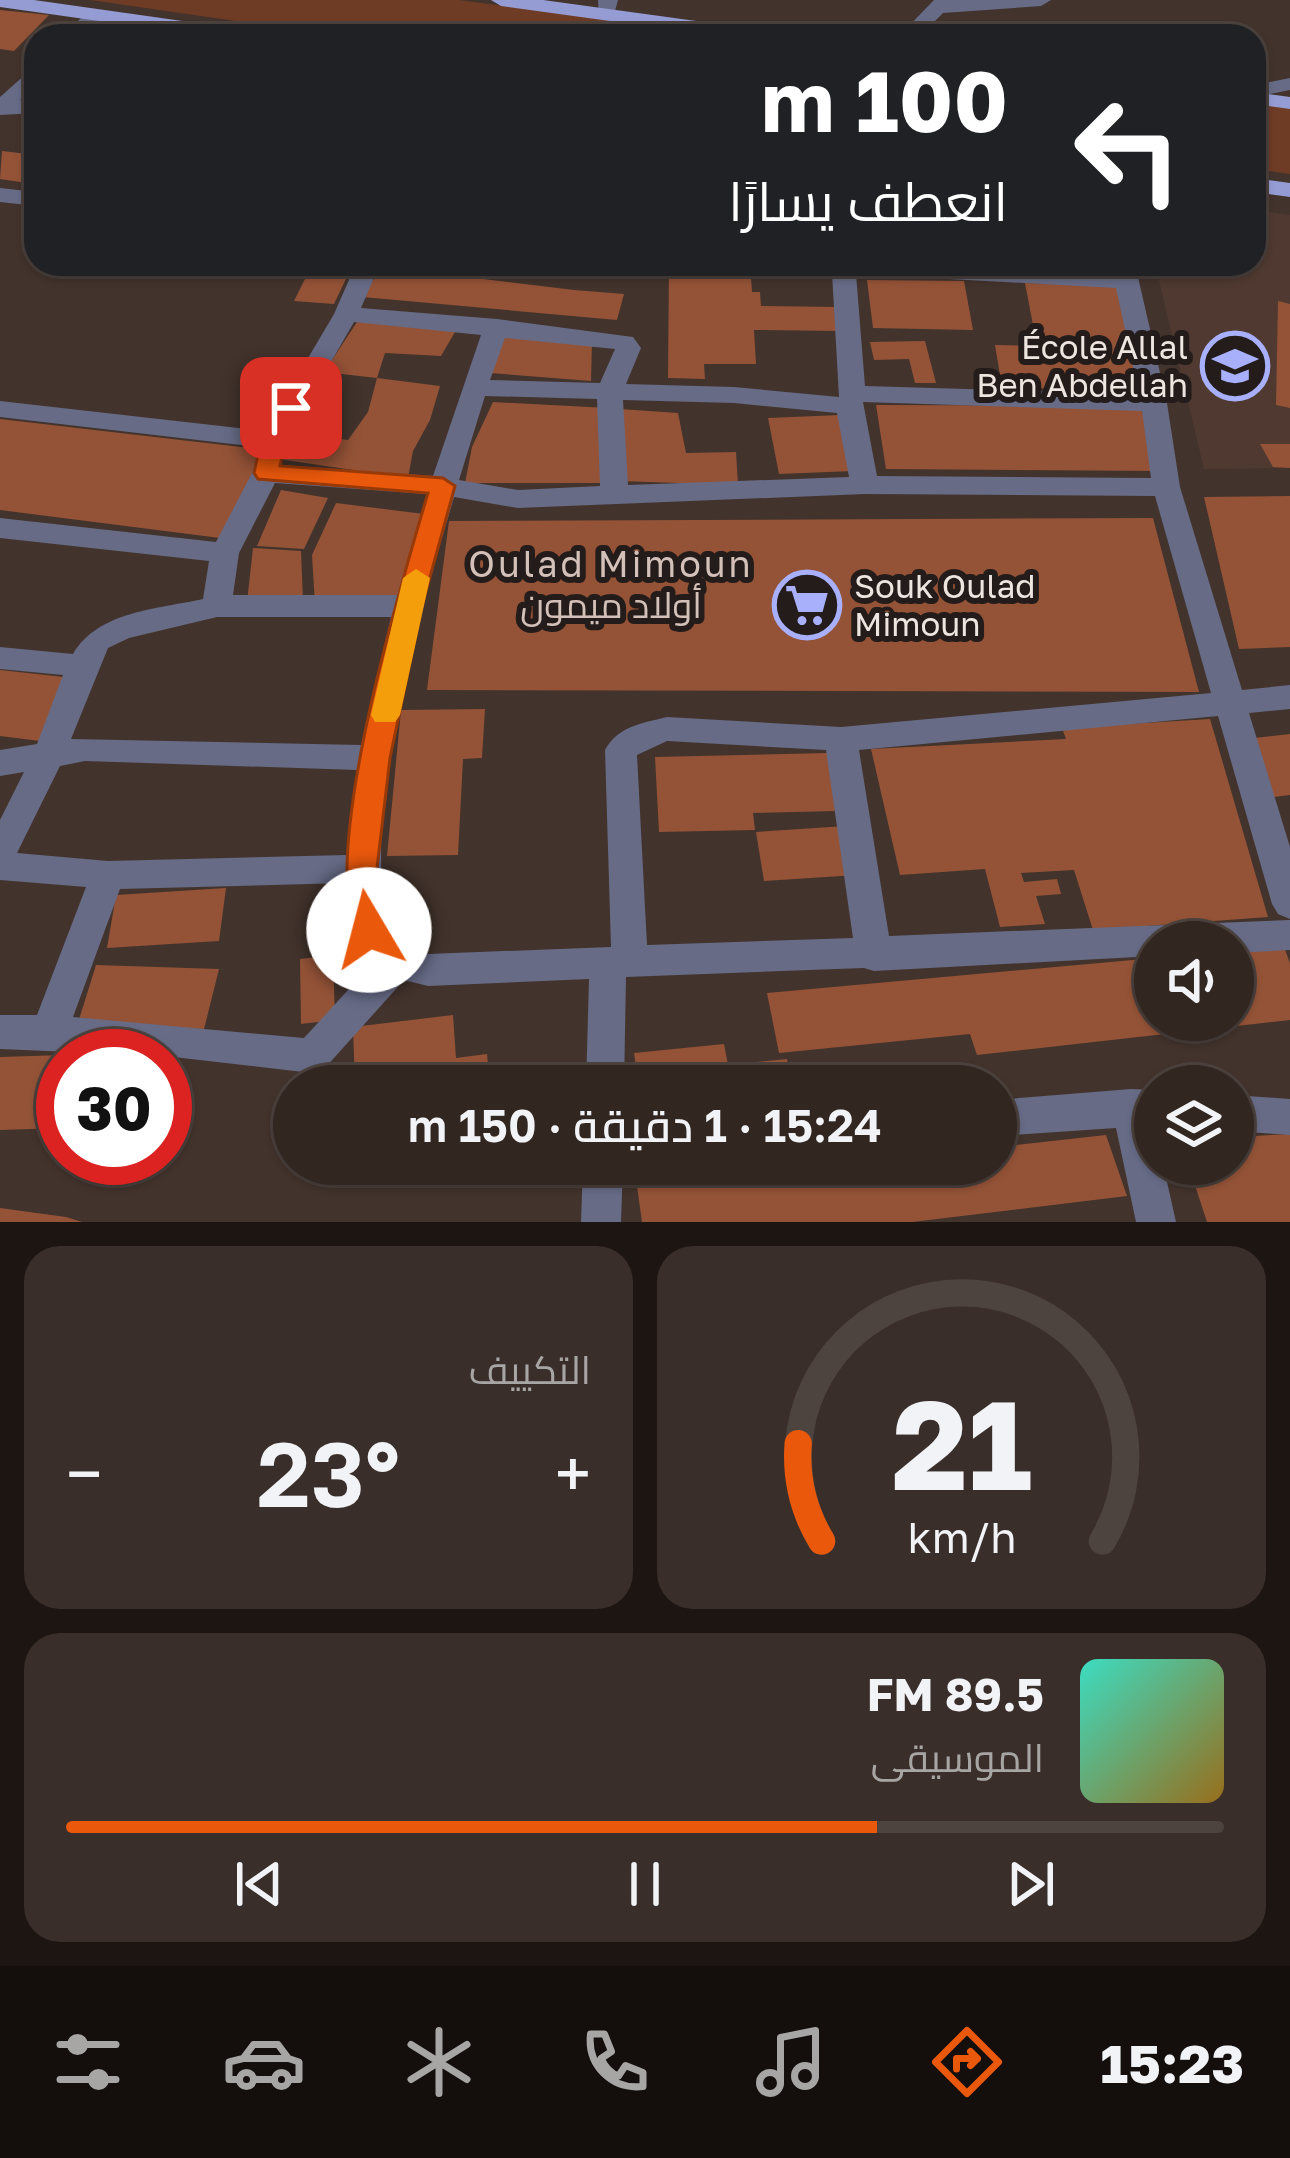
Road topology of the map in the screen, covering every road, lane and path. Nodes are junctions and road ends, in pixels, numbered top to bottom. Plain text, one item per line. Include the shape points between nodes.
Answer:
1 (501, 0) edge
2 (1042, 0) edge
3 (0, 1) edge
4 (944, 4) edge
5 (607, 7) edge
6 (991, 12) edge
7 (95, 14) junction
8 (649, 20) junction
9 (85, 24) edge
10 (164, 24) edge
11 (645, 24) edge
12 (678, 24) edge
13 (24, 83) edge
14 (1, 107) edge
15 (363, 276) edge
16 (844, 276) edge
17 (1126, 276) edge
18 (346, 314) junction
19 (497, 326) junction
20 (473, 388) junction
21 (610, 391) junction
22 (851, 400) junction
23 (1154, 403) junction
24 (0, 409) edge
25 (273, 440) junction
26 (266, 473) junction
27 (866, 484) junction
28 (443, 486) junction
29 (1166, 487) junction
30 (614, 493) junction
31 (0, 528) edge
32 (225, 553) junction
33 (217, 606) junction
34 (409, 606) junction
35 (0, 658) edge
36 (82, 666) junction
37 (1290, 697) edge
38 (1229, 704) junction
39 (841, 739) junction
40 (50, 753) junction
41 (376, 758) junction
42 (0, 764) edge
43 (1277, 809) edge
44 (0, 854) edge
45 (0, 866) edge
46 (361, 868) junction
47 (108, 875) junction
48 (1290, 904) edge
49 (1290, 935) edge
50 (874, 956) junction
51 (619, 960) junction
52 (396, 963) junction
53 (50, 1029) edge
54 (0, 1031) edge
55 (36, 1031) edge
56 (192, 1045) edge
57 (607, 1065) edge
58 (1134, 1109) edge
59 (1254, 1114) edge
60 (1017, 1117) edge
61 (1290, 1117) edge
62 (602, 1185) edge
63 (1152, 1185) edge
64 (601, 1222) edge
65 (1156, 1222) edge

1 - 5 main road
2 - 6 street
3 - 7 main road
4 - 6 street
5 - 8 main road
7 - 9 street
7 - 10 main road
8 - 11 main road
8 - 12 main road
13 - 14 street
15 - 18 street
16 - 22 street
17 - 23 street
18 - 19 street
18 - 25 street
19 - 20 street
19 - 21 street via 624,342
20 - 21 street
20 - 28 street
21 - 22 street
21 - 30 street
22 - 23 street
22 - 27 street
23 - 29 street
24 - 25 street
25 - 26 street
26 - 28 street
26 - 32 street
27 - 29 street
27 - 30 street
28 - 30 street via 518,500
28 - 34 street
29 - 38 street
31 - 32 street
32 - 33 street
33 - 34 street
33 - 36 street via 107,634
34 - 41 street
35 - 36 street
36 - 40 street
37 - 38 street
38 - 39 street
38 - 43 street
39 - 50 street
39 - 51 street via 668,728 628,743 621,750
40 - 41 street
40 - 42 street
40 - 44 street
41 - 46 street
43 - 48 street
45 - 47 street
46 - 47 street
46 - 52 street via 369,930
47 - 53 street
49 - 50 street
50 - 51 street
51 - 52 street via 428,970
51 - 57 street
52 - 56 street via 312,1057
54 - 55 street
58 - 60 street
59 - 61 street
62 - 64 street
63 - 65 street

